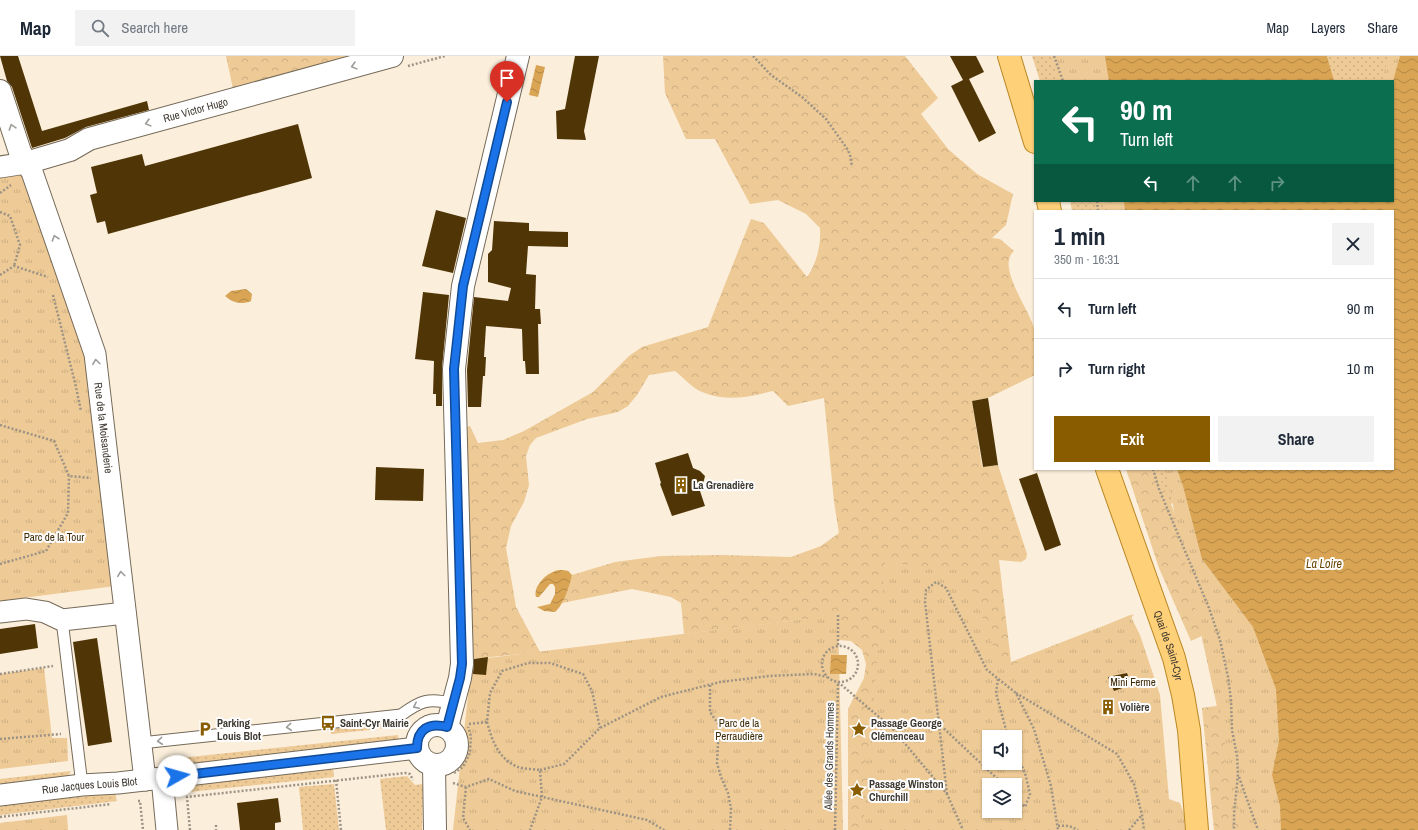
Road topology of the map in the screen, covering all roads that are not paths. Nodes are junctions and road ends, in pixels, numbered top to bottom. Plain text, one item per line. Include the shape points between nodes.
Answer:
1 (392, 56) edge
2 (518, 56) edge
3 (1009, 56) edge
4 (0, 91) edge
5 (1034, 139) edge
6 (26, 163) junction
7 (0, 167) edge
8 (1107, 470) edge
9 (0, 612) edge
10 (125, 613) junction
11 (62, 620) junction
12 (453, 704) junction
13 (447, 727) junction
14 (141, 743) junction
15 (417, 748) junction
16 (434, 765) junction
17 (153, 779) junction
18 (82, 785) junction
19 (0, 795) edge
20 (167, 830) edge
21 (435, 830) edge
22 (1197, 830) edge

1 -> 6 street, Rue Victor Hugo via 89,139 70,150
2 - 12 street via 463,286 454,369 462,664
3 - 5 main road
6 -> 4 street, Rue de la Moisanderie
6 - 7 street, Rue Victor Hugo
10 -> 6 street, Rue de la Moisanderie via 95,354 32,172
8 - 22 main road, Quai de Saint-Cyr via 1174,658 1189,730
9 - 11 street via 26,609 45,612
10 - 11 street
10 - 14 street, Rue de la Moisanderie
11 - 18 lane
12 - 13 street
12 -> 14 lane via 428,701 415,705 401,715
13 - 15 street via 438,724 424,729 417,741
13 - 16 street via 457,740 455,753 447,762
14 - 17 street, Rue de la Moisanderie
15 - 16 street via 423,760
15 - 17 street, Rue Jacques Louis Blot
16 - 21 street
17 - 18 street, Rue Jacques Louis Blot
17 - 20 street, Rue de la Moisanderie
18 - 19 street, Rue Jacques Louis Blot

